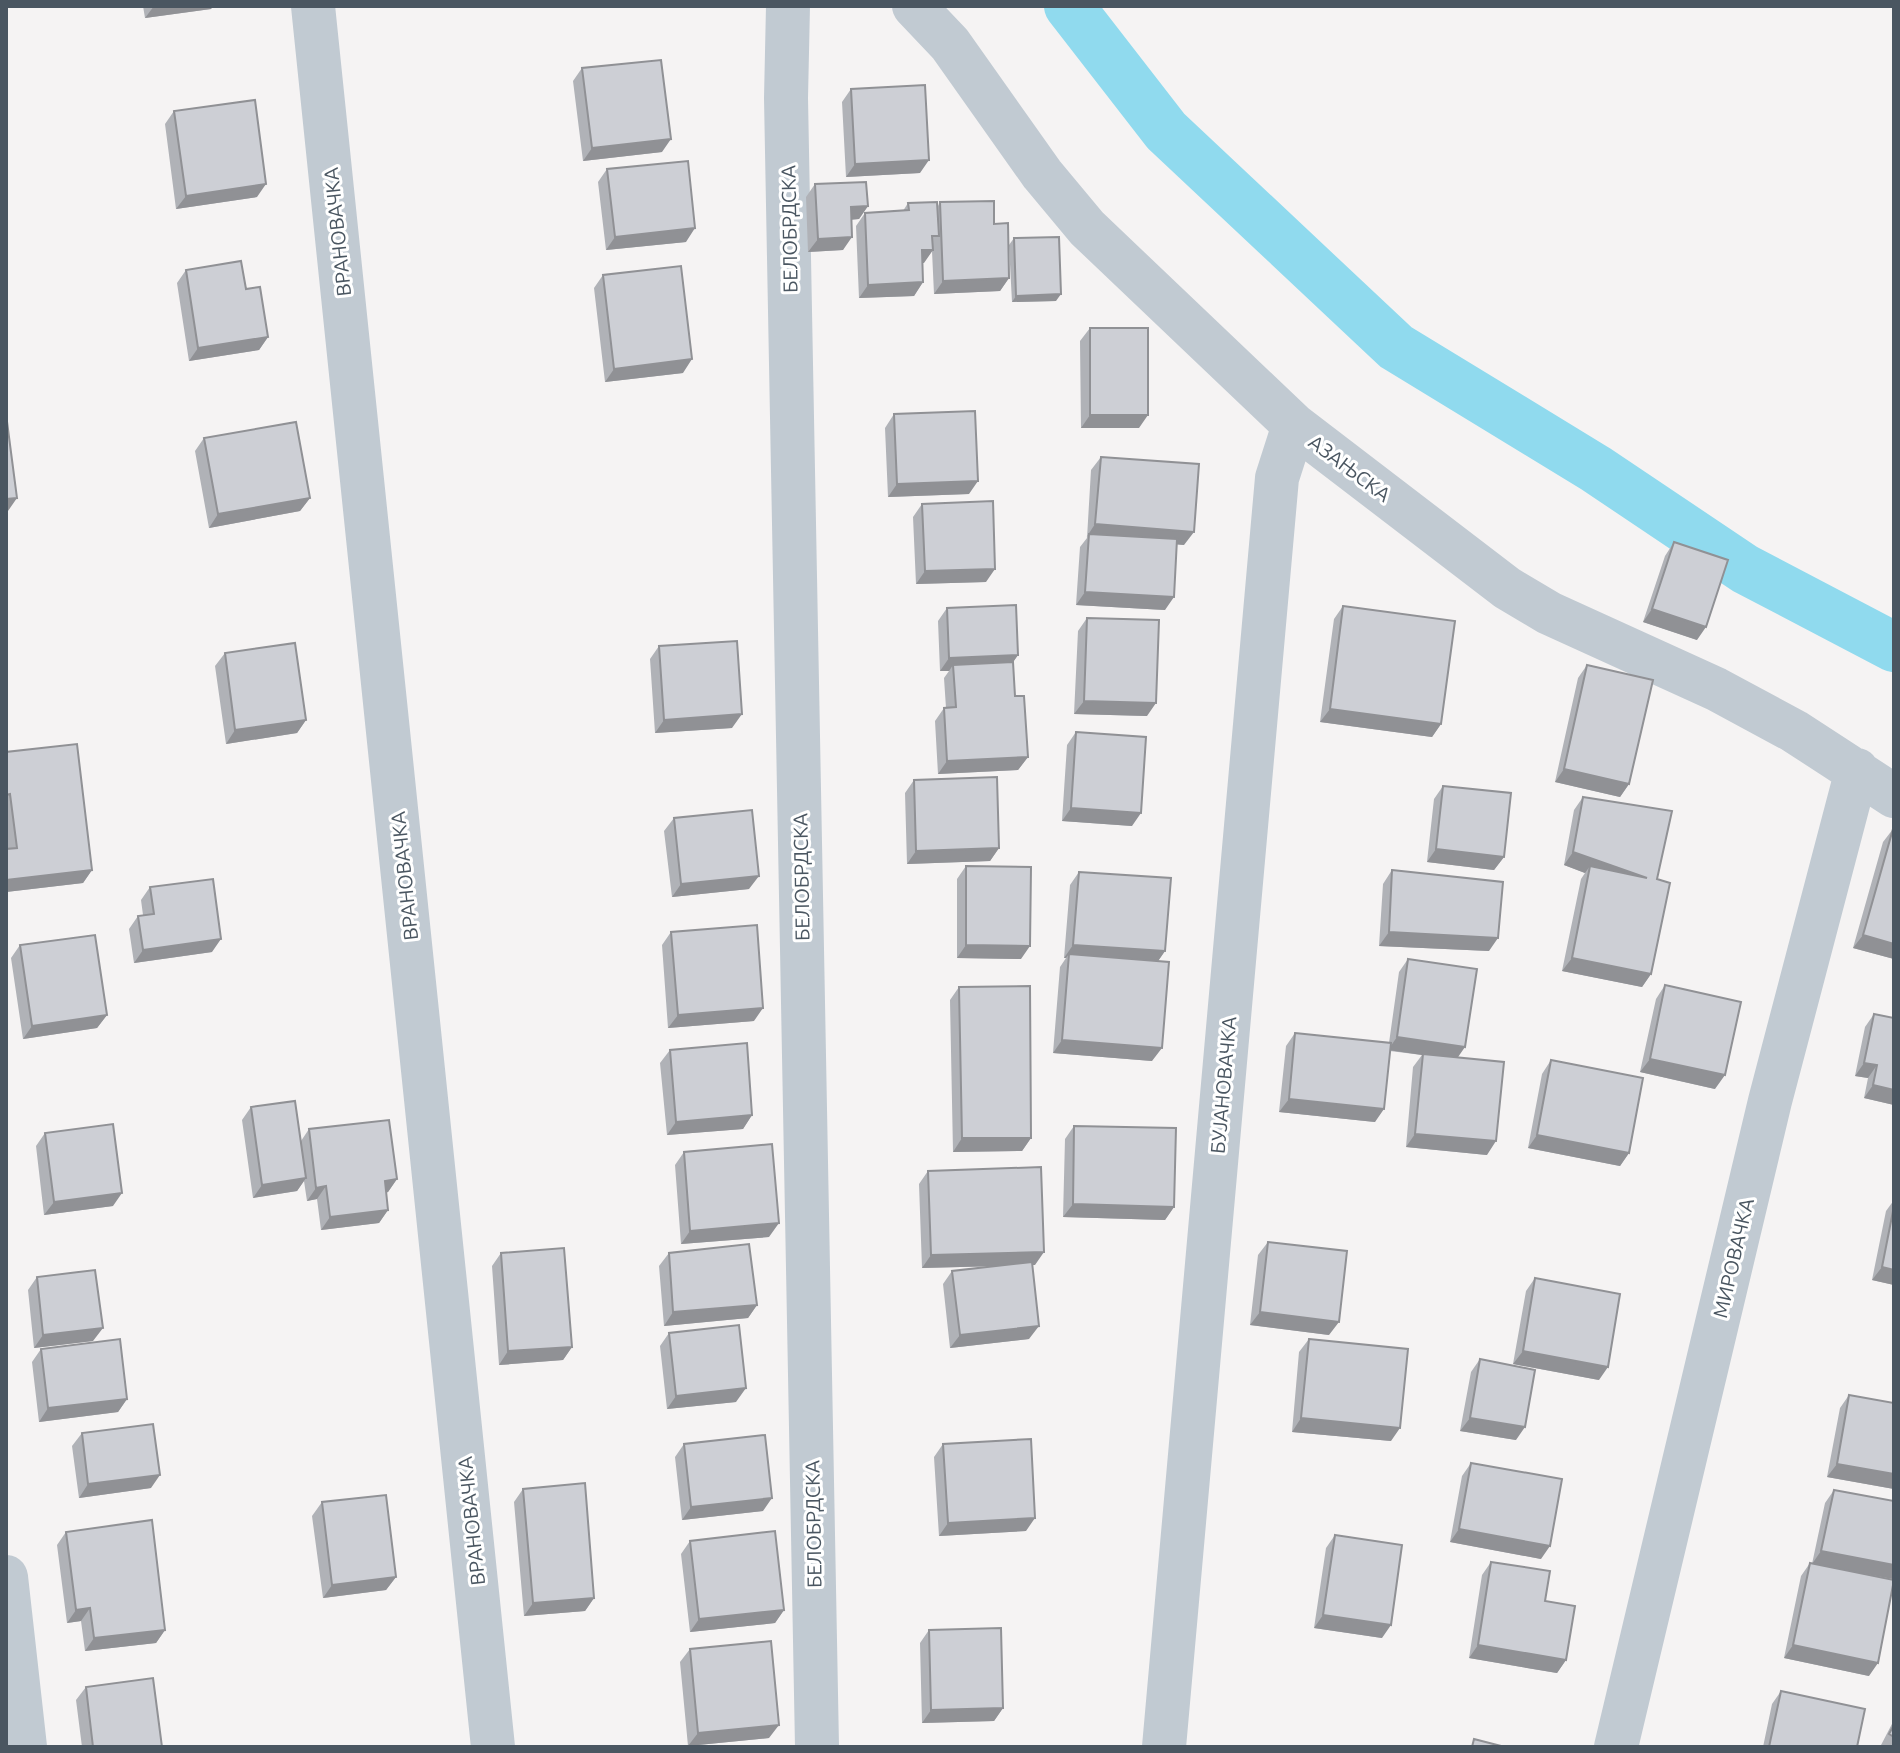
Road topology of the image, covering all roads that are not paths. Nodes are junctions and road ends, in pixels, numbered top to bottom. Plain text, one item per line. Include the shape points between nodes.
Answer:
1 (313, 6) edge
2 (788, 6) edge
3 (914, 6) edge
4 (1294, 425) junction
5 (1857, 770) junction
6 (1894, 796) edge
7 (6, 1577) edge
8 (25, 1747) edge
9 (493, 1747) edge
10 (817, 1747) edge
11 (1164, 1747) edge
12 (1616, 1747) edge

1 - 9 street, ВРАНОВАЧКА
2 - 10 street, БЕЛОБРДСКА
3 - 4 street, АЗАЊСКА via 950,44 1087,228
4 - 5 street, АЗАЊСКА via 1507,588 1549,613 1716,689
4 - 11 street, БУЈАНОВАЧКА via 1277,478
5 - 6 street, АЗАЊСКА
5 - 12 street, МИРОВАЧКА via 1770,1101
7 - 8 street

